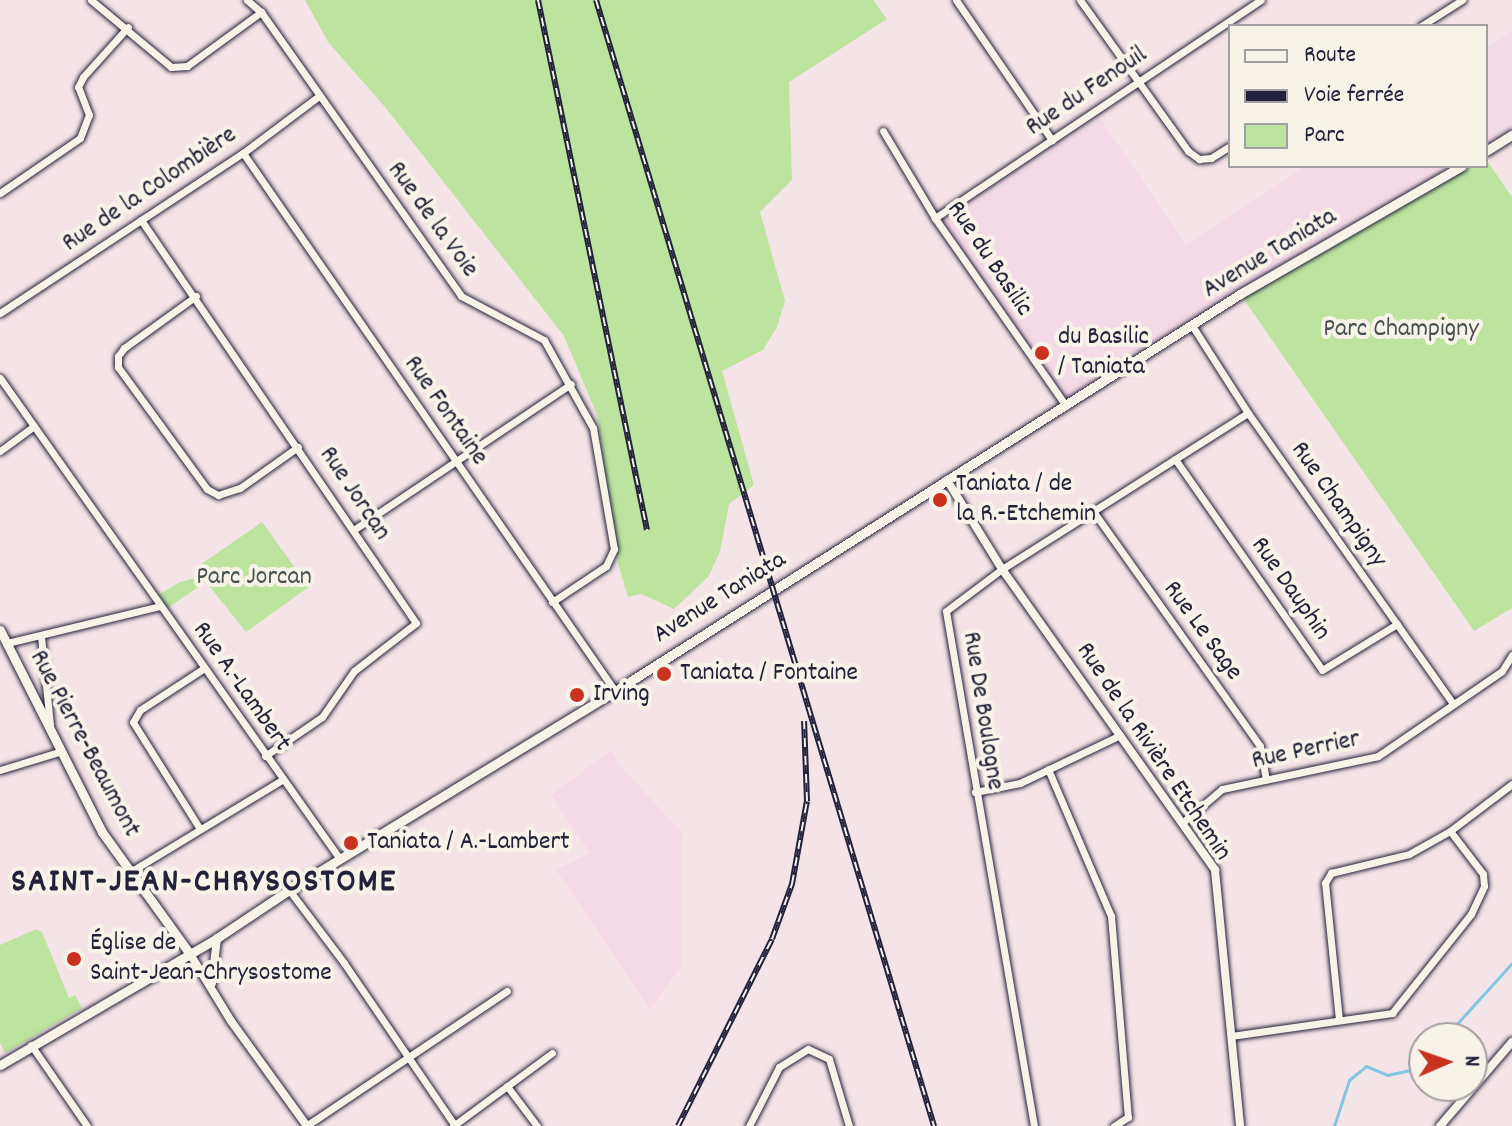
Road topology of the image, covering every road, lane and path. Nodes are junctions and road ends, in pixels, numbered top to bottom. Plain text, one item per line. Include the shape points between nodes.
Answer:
1 (91, 0) edge
2 (247, 0) edge
3 (956, 0) edge
4 (1081, 0) edge
5 (1261, 0) edge
6 (1462, 0) edge
7 (261, 12) junction
8 (1424, 24) edge
9 (128, 27) junction
10 (1139, 82) junction
11 (319, 96) junction
12 (883, 131) dead end
13 (1512, 135) edge
14 (1052, 140) junction
15 (1228, 147) edge
16 (1488, 150) edge
17 (243, 153) junction
18 (1459, 168) edge
19 (0, 193) edge
20 (935, 218) junction
21 (141, 220) junction
22 (196, 296) junction
23 (0, 313) edge
24 (1193, 327) junction
25 (0, 378) edge
26 (571, 384) junction
27 (1066, 406) junction
28 (1248, 413) junction
29 (34, 426) junction
30 (298, 447) junction
31 (0, 451) edge
32 (1175, 459) junction
33 (455, 462) junction
34 (947, 480) junction
35 (1093, 511) junction
36 (355, 529) junction
37 (1002, 569) junction
38 (552, 602) junction
39 (160, 606) junction
40 (1397, 624) junction
41 (0, 630) edge
42 (41, 636) junction
43 (7, 643) junction
44 (1512, 655) edge
45 (203, 669) junction
46 (615, 691) junction
47 (1453, 704) junction
48 (1120, 735) junction
49 (52, 737) junction
50 (59, 752) junction
51 (265, 756) junction
52 (1048, 769) junction
53 (0, 770) edge
54 (1266, 779) junction
55 (282, 780) junction
56 (1512, 784) edge
57 (975, 792) junction
58 (1182, 823) junction
59 (200, 829) junction
60 (1450, 831) junction
61 (340, 859) junction
62 (130, 872) junction
63 (289, 890) junction
64 (217, 938) junction
65 (190, 954) junction
66 (213, 987) junction
67 (507, 991) dead end
68 (1339, 1020) junction
69 (1231, 1036) junction
70 (1512, 1043) edge
71 (31, 1045) junction
72 (552, 1053) dead end
73 (409, 1057) junction
74 (0, 1065) edge
75 (507, 1086) junction
76 (87, 1126) edge
77 (307, 1126) edge
78 (454, 1126) edge
79 (537, 1126) edge
80 (749, 1126) edge
81 (849, 1126) edge
82 (1034, 1126) edge
83 (1114, 1126) edge
84 (1240, 1126) edge
85 (1440, 1126) edge

1 - 9 street
2 - 7 street, Rue de la Voie
3 - 14 street
4 - 10 street
5 - 10 street, Rue du Fenouil
6 - 8 street
7 - 9 street via 187,66 171,67
7 - 11 street, Rue de la Voie
9 - 19 street via 78,87 89,115 80,138
10 - 14 street, Rue du Fenouil
10 - 15 street via 1188,151 1199,159 1211,158
11 - 17 street, Rue de la Colombière
11 - 26 street, Rue de la Voie via 461,296 544,340
12 - 20 street, Rue du Basilic
13 - 16 main road
14 - 20 street, Rue du Fenouil
17 - 21 street, Rue de la Colombière
17 - 33 street, Rue Fontaine
18 - 24 main road, Avenue Taniata via 1260,282
20 - 27 street, Rue du Basilic
21 - 22 street, Rue Jorcan
21 - 23 street, Rue de la Colombière
22 - 30 street, Rue Jorcan
22 - 30 street via 124,348 118,367 207,489 218,495 240,488
24 - 27 main road, Avenue Taniata
24 - 28 street, Rue Champigny
25 - 29 street, Rue A.-Lambert
26 - 33 street
26 - 38 street, Rue de la Voie via 593,428 614,549 606,566
27 - 34 main road, Avenue Taniata
28 - 32 street, Rue De Boulogne
28 - 40 street, Rue Champigny
29 - 31 street
29 - 39 street, Rue A.-Lambert
30 - 36 street, Rue Jorcan
32 - 35 street, Rue De Boulogne
32 - 40 street, Rue Dauphin via 1322,670
33 - 36 street
33 - 38 street, Rue Fontaine
34 - 37 street, Rue de la Rivière Etchemin
34 - 46 main road, Avenue Taniata
35 - 37 street, Rue De Boulogne
35 - 54 street, Rue Le Sage via 1260,746
36 - 51 street, Rue Jorcan via 416,623 354,671 322,717
37 - 48 street, Rue de la Rivière Etchemin
37 - 57 street, Rue De Boulogne via 946,611
38 - 46 street, Rue Fontaine
39 - 42 street
39 - 45 street, Rue A.-Lambert
40 - 47 street, Rue Champigny
41 - 43 main road, Rue Pierre-Beaumont
42 - 43 street
42 - 49 street
43 - 49 main road, Rue Pierre-Beaumont
44 - 47 street, Rue Perrier via 1502,671
45 - 51 street, Rue A.-Lambert
45 - 59 street via 140,710 133,722
46 - 61 main road, Avenue Taniata
47 - 54 street, Rue Perrier via 1378,756
48 - 52 street
48 - 58 street, Rue de la Rivière Etchemin
49 - 50 main road, Rue Pierre-Beaumont
50 - 53 street
50 - 62 main road, Rue Pierre-Beaumont
51 - 55 street, Rue A.-Lambert
52 - 57 street via 1020,783
52 - 83 street via 1111,916 1128,1117
54 - 58 street, Rue Perrier via 1222,789
55 - 59 street
55 - 61 street, Rue A.-Lambert
56 - 60 street
57 - 82 street, Rue De Boulogne
58 - 69 street, Rue de la Rivière Etchemin via 1215,870
59 - 62 street
60 - 68 street via 1409,854 1331,873 1325,883
60 - 68 street via 1483,874 1484,886 1471,914 1392,1013
61 - 63 main road, Avenue Taniata
62 - 65 main road, Rue Pierre-Beaumont
63 - 64 main road, Avenue Taniata
63 - 73 street
64 - 65 main road, Avenue Taniata
64 - 66 street
65 - 66 street
65 - 71 main road, Avenue Taniata
66 - 77 street via 231,1021
67 - 73 street
68 - 69 street
69 - 84 street, Rue de la Rivière Etchemin
70 - 85 street
71 - 74 main road, Avenue Taniata
71 - 76 street
72 - 75 street
73 - 77 street
73 - 78 street
75 - 78 street
75 - 79 street
80 - 81 street via 779,1067 808,1049 829,1059

